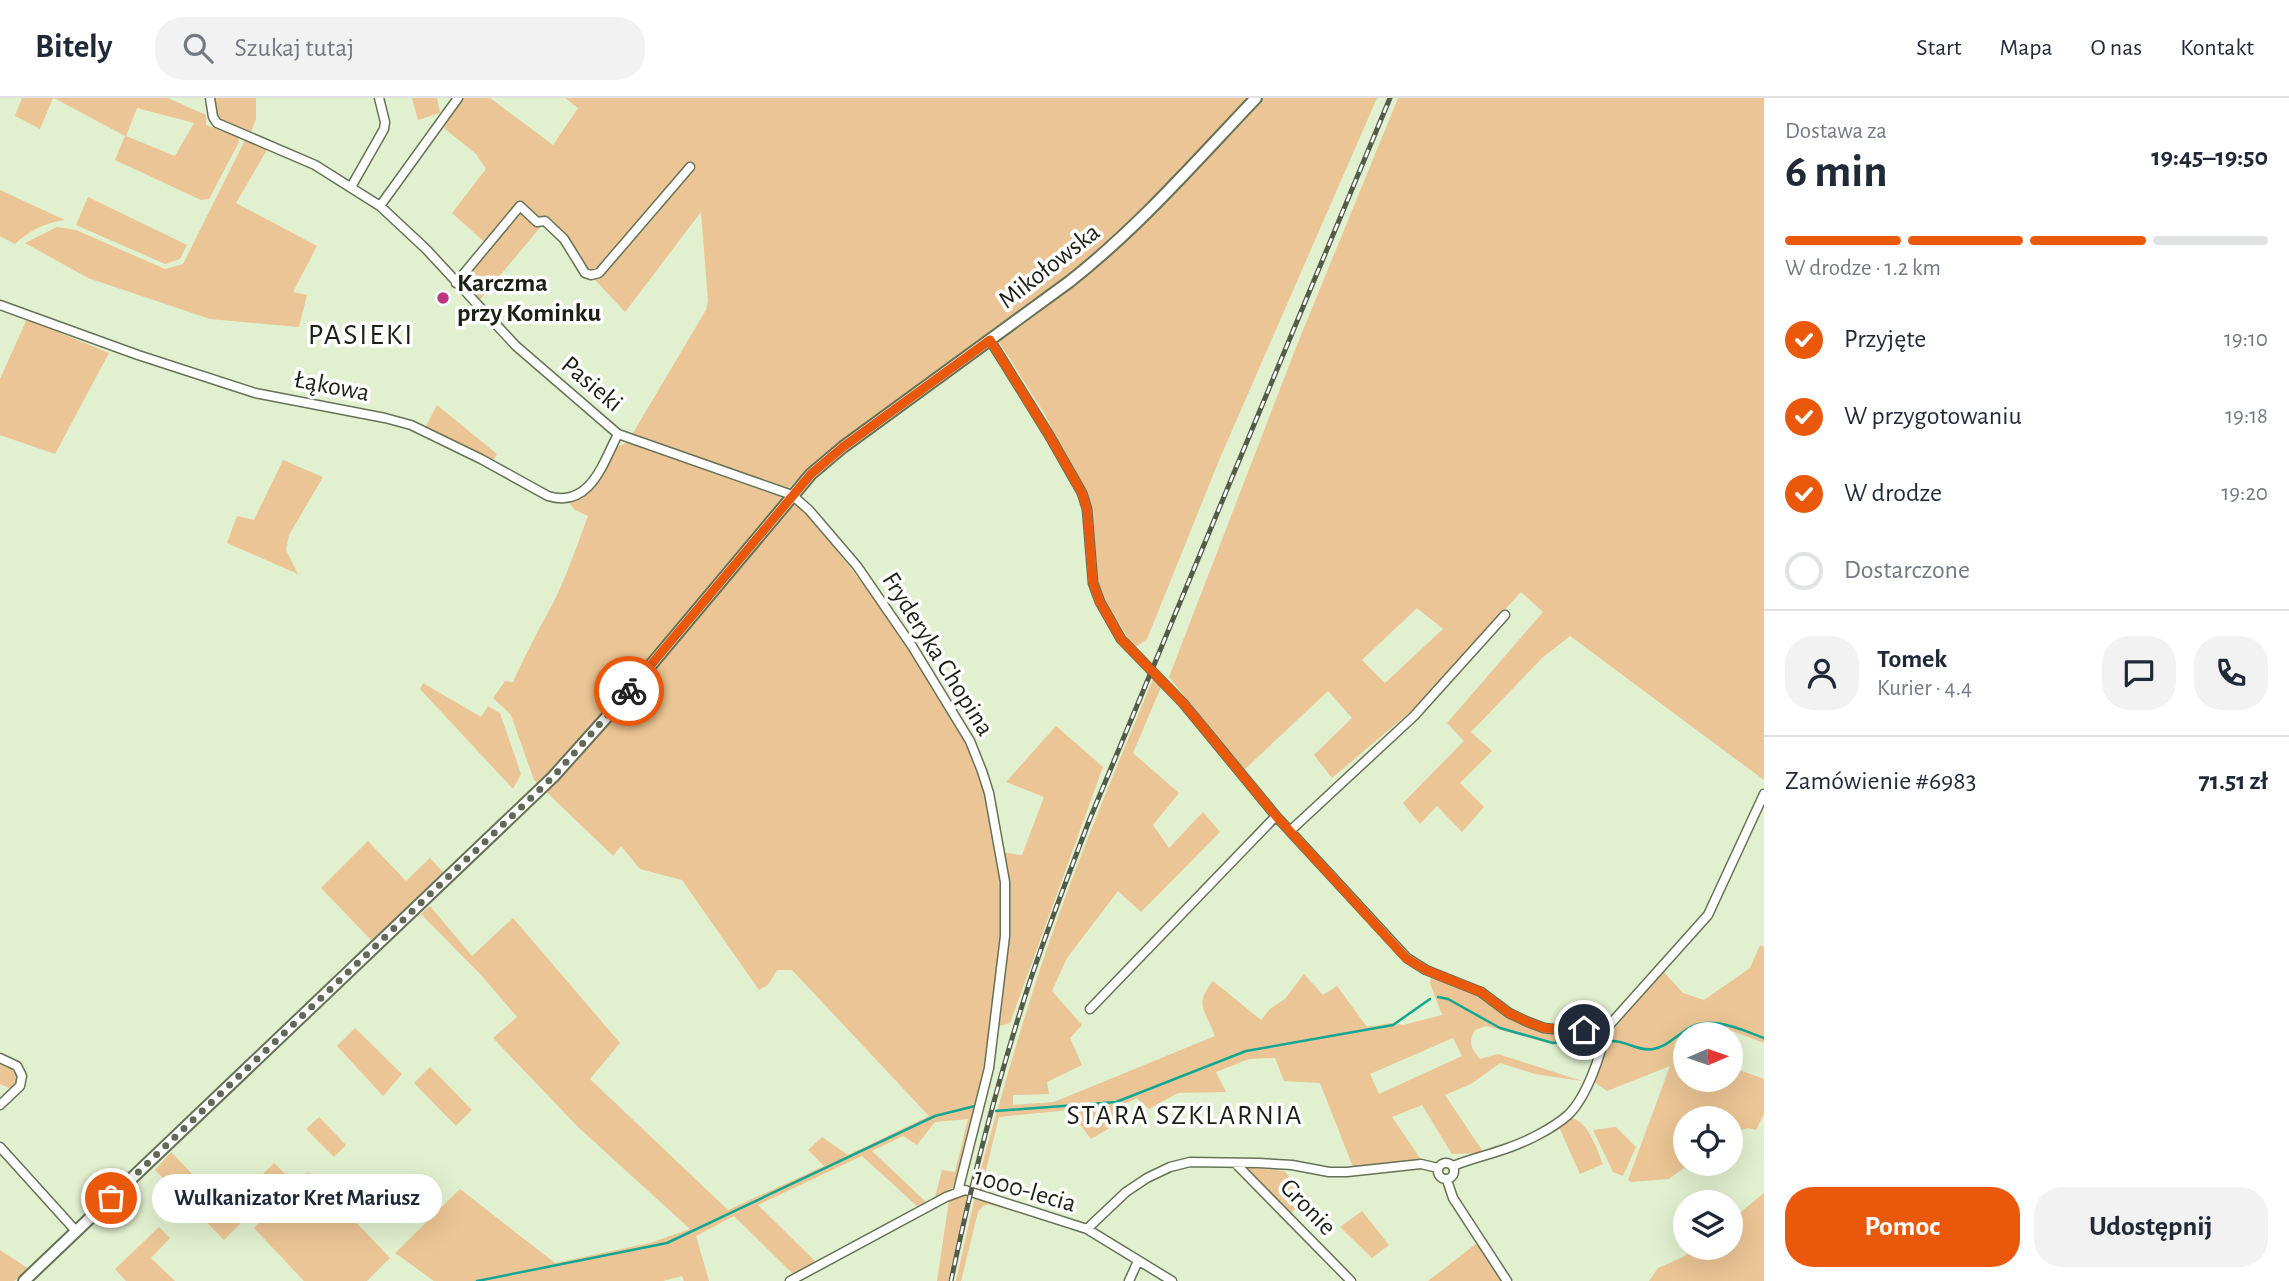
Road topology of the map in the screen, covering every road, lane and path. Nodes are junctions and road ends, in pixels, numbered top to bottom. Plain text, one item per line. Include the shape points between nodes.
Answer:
1 (210, 98) edge
2 (379, 98) edge
3 (458, 98) edge
4 (1256, 98) edge
5 (690, 167) dead end
6 (351, 187) junction
7 (380, 206) junction
8 (456, 283) junction
9 (0, 305) edge
10 (990, 340) junction
11 (618, 434) junction
12 (792, 495) junction
13 (1505, 615) dead end
14 (1764, 794) edge
15 (1276, 816) junction
16 (1290, 831) junction
17 (1090, 1009) dead end
18 (1605, 1030) junction
19 (0, 1058) edge
20 (0, 1105) edge
21 (0, 1147) edge
22 (1236, 1163) junction
23 (1453, 1166) junction
24 (1438, 1168) junction
25 (1447, 1180) junction
26 (958, 1191) junction
27 (1087, 1229) junction
28 (76, 1231) junction
29 (1138, 1261) junction
30 (24, 1281) edge
31 (790, 1281) edge
32 (1129, 1281) edge
33 (1172, 1281) edge
34 (1351, 1281) edge
35 (1507, 1281) edge

1 - 6 street, Pasieki via 217,123 291,153
2 - 6 street via 384,129
3 - 7 street
4 - 10 main road, Mikołowska via 1103,255
5 - 8 street via 598,273 584,273 564,239 520,206
6 - 7 street, Pasieki
7 - 8 street, Pasieki
8 - 11 street, Pasieki via 516,346
9 - 11 street, Łąkowa via 255,393 411,425 559,499 588,488
10 - 12 main road, Mikołowska via 843,447
10 - 15 street via 1082,493 1093,583 1110,621 1127,647 1183,703
11 - 12 street, Pasieki
12 - 26 street, Fryderyka Chopina via 857,566 912,646 977,755 991,804 1005,882 1005,936 989,1068
12 - 28 main road, Mikołowska via 553,777
13 - 16 street via 1414,716
14 - 18 street via 1708,915
15 - 16 street
15 - 17 street
16 - 18 street via 1406,958 1481,992 1509,1013 1544,1028
18 - 23 street via 1591,1077 1567,1115 1522,1142
19 - 20 street via 17,1066 22,1076 20,1086
21 - 28 street
22 - 24 street via 1329,1172 1421,1164
22 - 27 street via 1190,1162 1170,1167 1126,1192
22 - 34 street, Gronie
23 - 24 street via 1447,1163
23 - 25 street via 1454,1175
24 - 25 street via 1440,1177
25 - 35 street via 1453,1198
26 - 27 street, 1000-lecia
26 - 31 street, 1000-lecia
27 - 29 street, 1000-lecia
28 - 30 main road, Mikołowska
29 - 32 street
29 - 33 street, 1000-lecia

